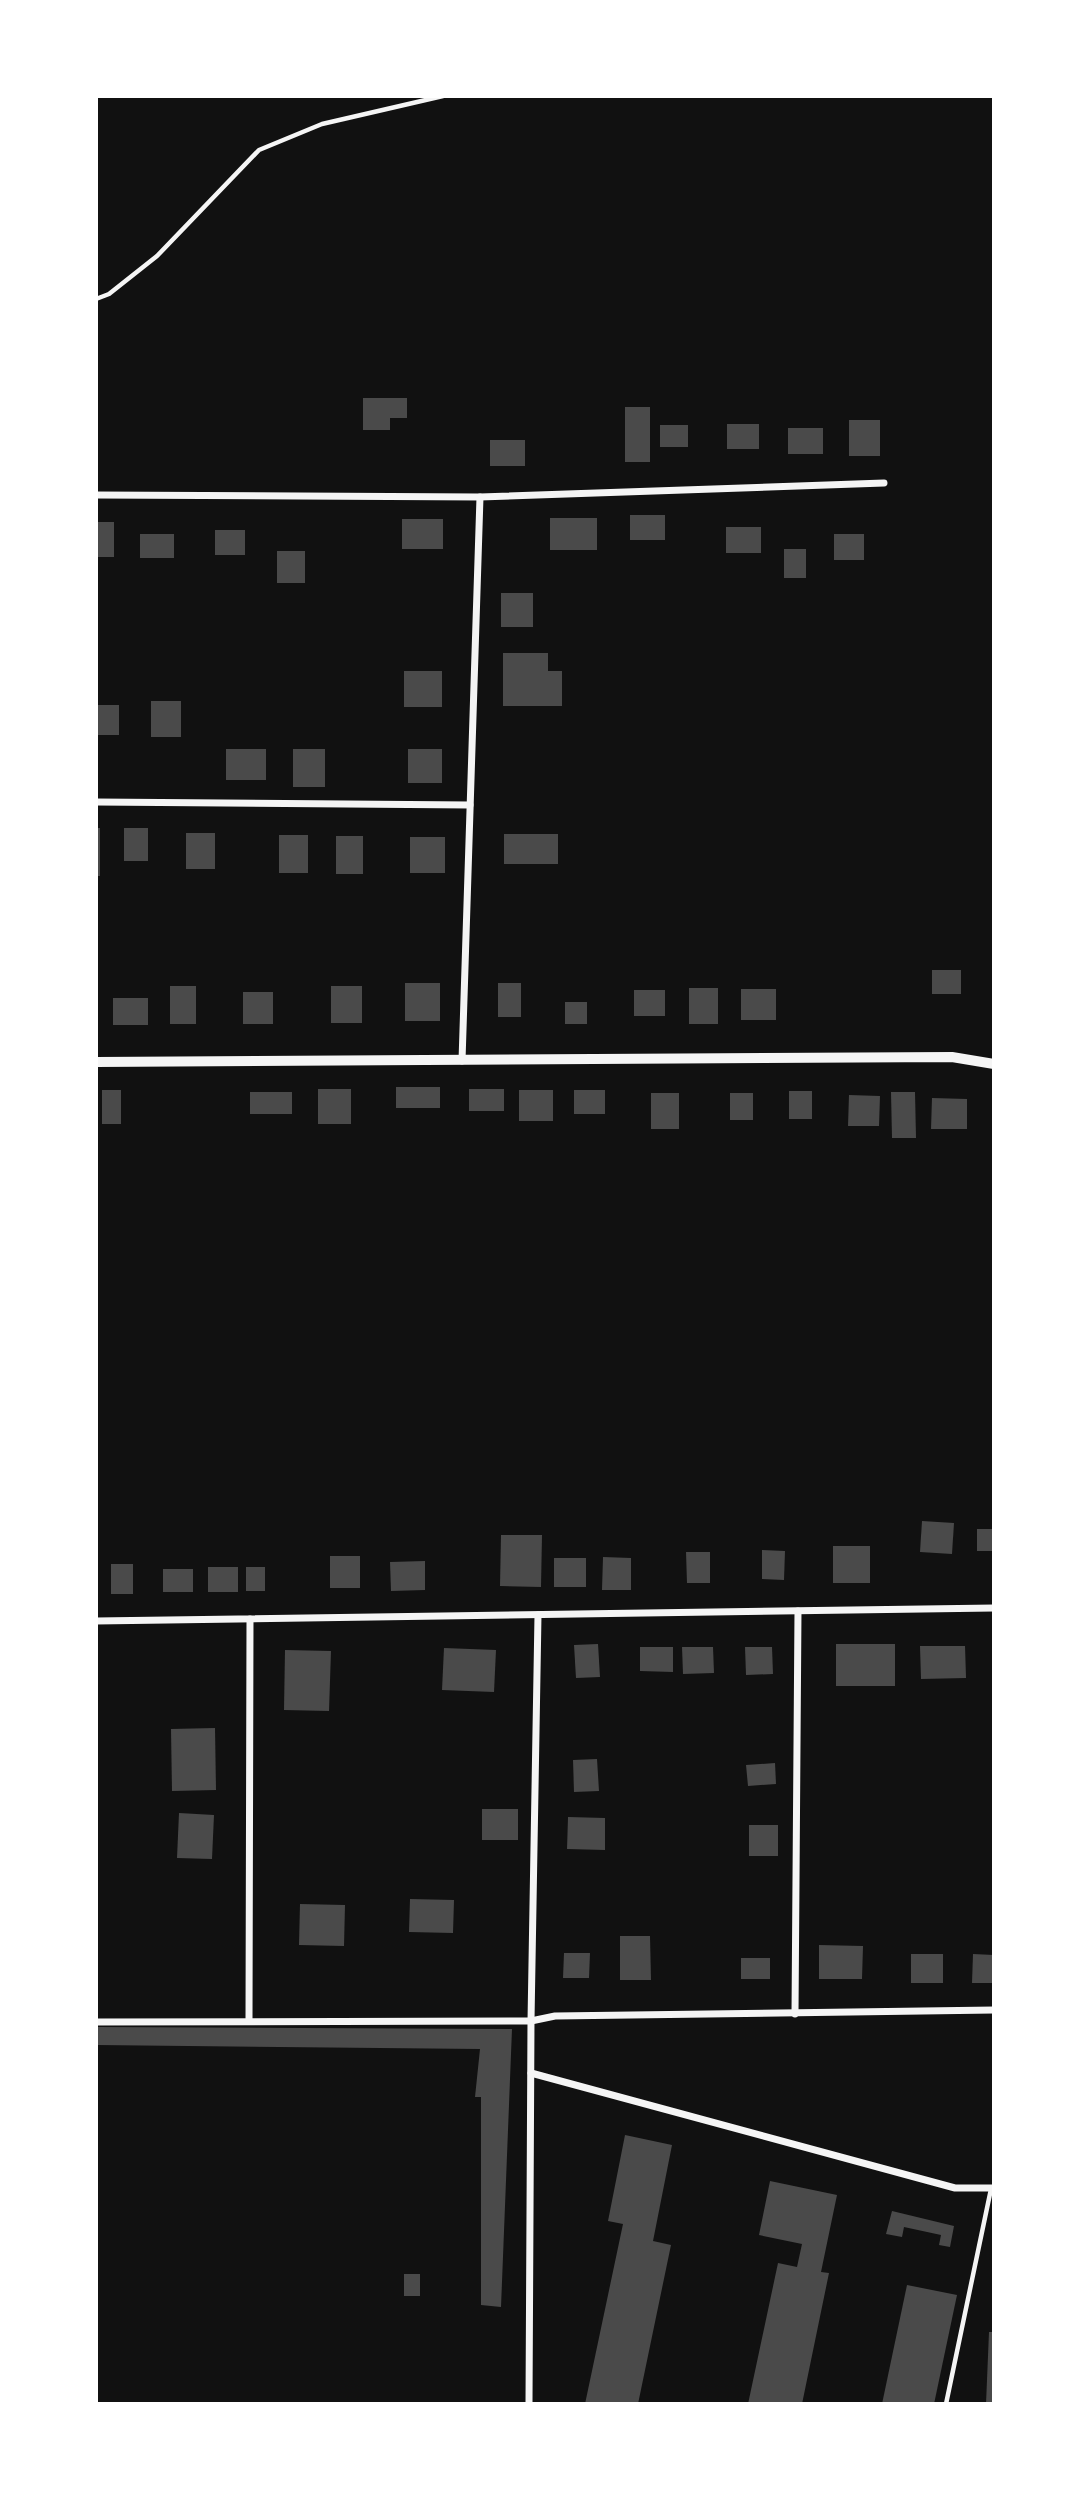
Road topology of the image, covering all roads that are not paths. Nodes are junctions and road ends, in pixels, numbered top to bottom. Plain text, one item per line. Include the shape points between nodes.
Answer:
1 (443, 96) edge
2 (96, 299) edge
3 (884, 483) dead end
4 (96, 495) edge
5 (480, 498) junction
6 (96, 802) edge
7 (470, 804) junction
8 (462, 1061) junction
9 (96, 1062) edge
10 (994, 1064) edge
11 (994, 1608) edge
12 (798, 1611) junction
13 (538, 1615) junction
14 (250, 1619) junction
15 (96, 1621) edge
16 (994, 2010) edge
17 (794, 2014) junction
18 (249, 2021) junction
19 (531, 2021) junction
20 (96, 2022) edge
21 (531, 2073) junction
22 (993, 2188) edge
23 (529, 2404) edge
24 (946, 2404) edge

1 - 2 lane via 321,124 259,150 157,256
3 - 5 street
4 - 5 street
5 - 7 street
6 - 7 street
7 - 8 street
8 - 9 street
8 - 10 street via 952,1057
11 - 12 street
12 - 13 street
12 - 17 street
13 - 14 street
13 - 19 street
14 - 15 street
14 - 18 street
16 - 17 street
17 - 19 street via 555,2016
18 - 19 street
18 - 20 street
19 - 21 street
21 - 22 street via 955,2188
21 - 23 street
22 - 24 lane

